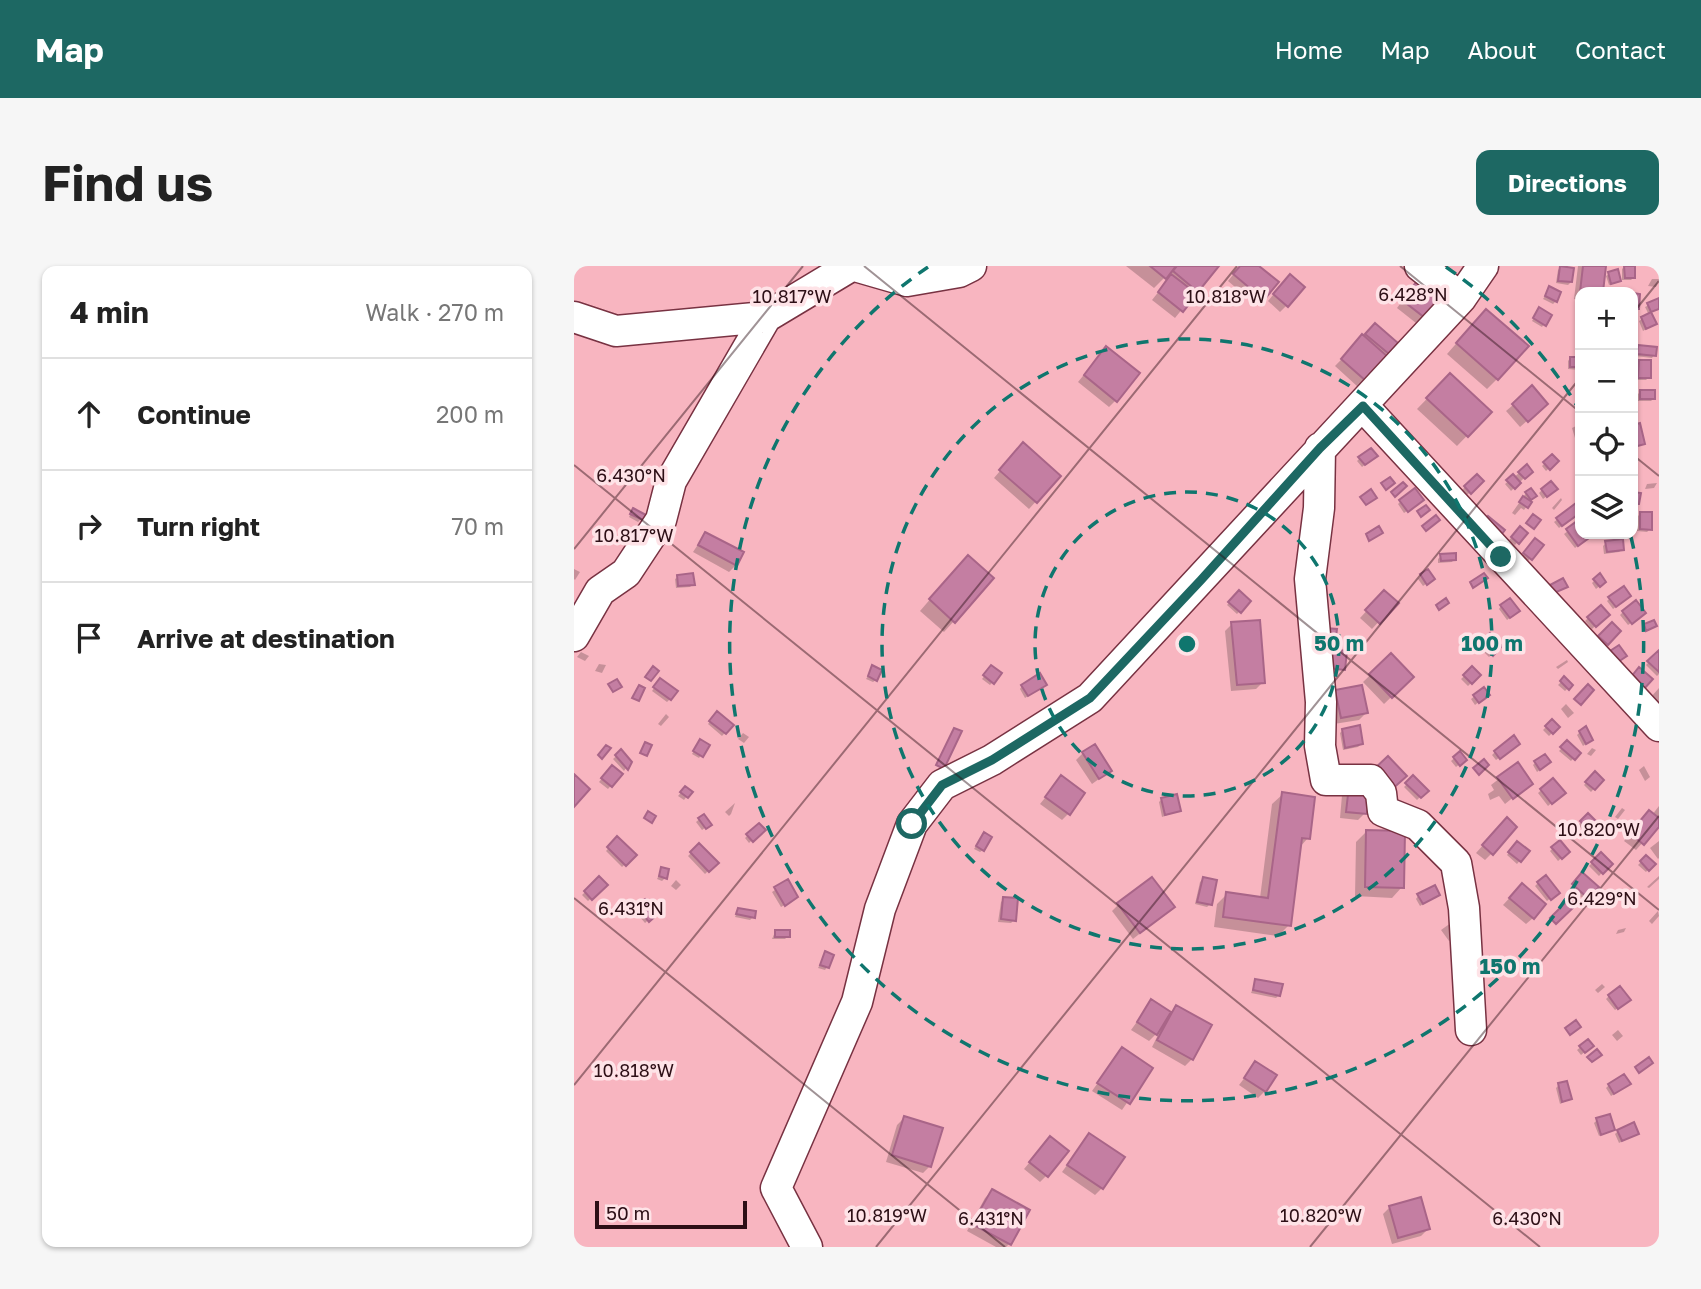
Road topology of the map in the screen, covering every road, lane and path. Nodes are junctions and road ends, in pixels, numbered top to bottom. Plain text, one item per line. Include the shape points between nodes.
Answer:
1 (853, 266) edge
2 (971, 266) edge
3 (1420, 266) edge
4 (1483, 266) edge
5 (1461, 298) junction
6 (574, 317) edge
7 (766, 317) junction
8 (1363, 406) junction
9 (1320, 448) junction
10 (574, 636) edge
11 (1659, 726) edge
12 (1471, 1030) dead end
13 (807, 1247) edge

1 - 2 street via 907,281
1 - 7 street
3 - 5 street
4 - 5 street
5 - 8 street
6 - 7 street via 616,331
7 - 10 street via 671,481 661,520 626,573 600,591
8 - 9 street
8 - 11 street
9 - 12 street via 1310,579 1326,780 1371,780 1381,793 1383,811 1418,825 1456,863 1468,951
9 - 13 street via 1090,698 992,760 942,785 912,824 880,909 857,1002 776,1188

